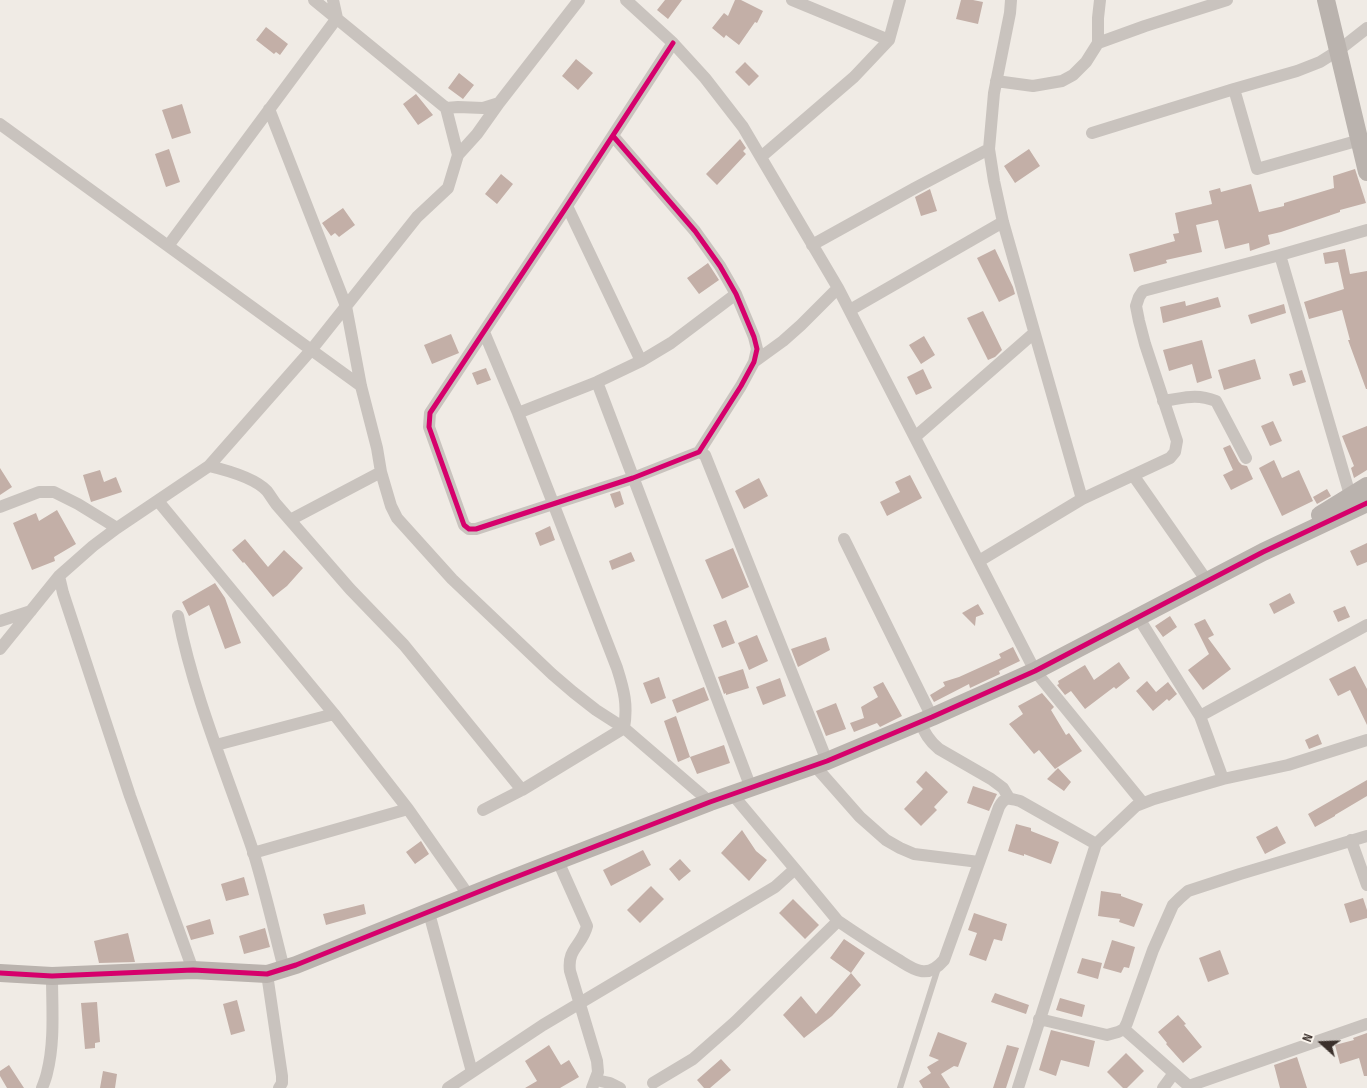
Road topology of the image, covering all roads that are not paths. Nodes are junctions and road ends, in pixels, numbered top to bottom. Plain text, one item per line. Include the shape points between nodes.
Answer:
1 (314, 0) edge
2 (333, 0) edge
3 (580, 0) edge
4 (626, 0) edge
5 (792, 0) edge
6 (900, 0) edge
7 (1011, 0) edge
8 (1100, 0) edge
9 (1227, 0) edge
10 (1326, 0) edge
11 (336, 18) junction
12 (1367, 28) edge
13 (889, 40) junction
14 (673, 43) junction
15 (1098, 43) junction
16 (1339, 50) junction
17 (996, 81) junction
18 (1234, 89) junction
19 (499, 103) junction
20 (446, 108) junction
21 (269, 109) junction
22 (0, 124) edge
23 (1092, 133) dead end
24 (613, 136) junction
25 (1360, 140) junction
26 (989, 148) junction
27 (458, 155) junction
28 (761, 157) junction
29 (1367, 172) edge
30 (567, 206) junction
31 (1002, 222) junction
32 (1367, 230) edge
33 (812, 245) junction
34 (168, 246) junction
35 (1280, 256) junction
36 (838, 288) junction
37 (736, 294) junction
38 (346, 306) junction
39 (850, 310) junction
40 (484, 332) junction
41 (1034, 333) junction
42 (312, 350) junction
43 (641, 361) junction
44 (754, 362) junction
45 (597, 382) junction
46 (361, 386) junction
47 (1163, 401) junction
48 (518, 413) junction
49 (915, 437) junction
50 (699, 452) junction
51 (1246, 458) dead end
52 (209, 466) junction
53 (381, 472) junction
54 (1133, 475) junction
55 (633, 478) junction
56 (1367, 486) edge
57 (1350, 495) junction
58 (1082, 499) junction
59 (158, 501) junction
60 (554, 503) junction
61 (1367, 503) edge
62 (0, 506) edge
63 (290, 520) junction
64 (117, 528) junction
65 (844, 539) dead end
66 (1262, 552) junction
67 (979, 561) junction
68 (59, 576) junction
69 (1207, 581) junction
70 (30, 611) junction
71 (178, 616) dead end
72 (1138, 617) junction
73 (0, 621) edge
74 (1367, 625) edge
75 (0, 649) edge
76 (1035, 671) junction
77 (334, 714) junction
78 (1200, 716) junction
79 (926, 719) junction
80 (624, 728) junction
81 (1367, 740) edge
82 (216, 745) junction
83 (821, 764) junction
84 (1223, 779) junction
85 (751, 788) junction
86 (522, 790) junction
87 (732, 795) junction
88 (1009, 798) junction
89 (710, 802) junction
90 (1143, 803) junction
91 (408, 809) junction
92 (483, 810) dead end
93 (1367, 836) edge
94 (1351, 840) junction
95 (1096, 844) junction
96 (253, 853) junction
97 (558, 861) junction
98 (979, 862) junction
99 (795, 869) junction
100 (1367, 885) edge
101 (469, 896) junction
102 (429, 913) junction
103 (838, 921) junction
104 (938, 967) junction
105 (284, 969) junction
106 (193, 970) junction
107 (0, 973) edge
108 (267, 974) junction
109 (52, 976) junction
110 (580, 1004) junction
111 (1039, 1019) junction
112 (1367, 1024) edge
113 (1124, 1029) junction
114 (472, 1072) junction
115 (1174, 1073) junction
116 (654, 1083) dead end
117 (594, 1084) edge
118 (1190, 1087) edge
119 (42, 1088) edge
120 (279, 1088) edge
121 (448, 1088) edge
122 (620, 1088) edge
123 (900, 1088) edge
124 (1018, 1088) edge
125 (1163, 1088) edge

1 - 11 street
2 - 11 street
3 - 19 street
4 - 14 street
5 - 13 street
6 - 13 street
7 - 17 street
8 - 15 street
9 - 15 street
10 - 16 street
11 - 20 street
11 - 21 street
12 - 16 street
13 - 28 street via 854,77
14 - 24 street
14 - 28 street via 743,127
15 - 17 street via 1086,62 1062,81 1033,86
16 - 18 street via 1297,71
16 - 25 street
17 - 26 street
18 - 23 street
18 - 25 street via 1257,169
19 - 20 street via 483,108
19 - 27 street
20 - 27 street
21 - 34 street
21 - 38 street
22 - 34 street
24 - 30 street
24 - 37 street via 695,231
25 - 29 street
26 - 31 street
26 - 33 street
27 - 38 street via 448,188 417,217
28 - 33 street
30 - 40 street
30 - 43 street
31 - 39 street
31 - 41 street
32 - 35 street
33 - 36 street
34 - 42 street
35 - 47 street via 1143,291 1136,306 1144,344
35 - 57 street
36 - 39 street
36 - 44 street via 783,341
37 - 43 street via 671,343
37 - 44 street via 754,337 757,349
38 - 42 street
38 - 46 street
39 - 49 street
40 - 48 street
40 - 60 street via 433,407 428,420 464,525 476,529
41 - 49 street
41 - 58 street
42 - 46 street
42 - 52 street
43 - 45 street
44 - 50 street
45 - 48 street
45 - 55 street
46 - 53 street
47 - 51 street via 1196,396 1216,401
47 - 54 street via 1177,441 1174,452 1170,458
48 - 60 street
49 - 67 street
50 - 55 street
50 - 83 street via 705,455
52 - 59 street
52 - 63 street via 240,476 266,490
53 - 63 street
53 - 80 street via 397,518 452,578 573,692
54 - 58 street
54 - 69 street
55 - 60 street
55 - 85 street
56 - 57 street
57 - 66 street
58 - 67 street
59 - 64 street
59 - 77 street
60 - 80 street via 617,668 624,692
61 - 66 street
62 - 64 street via 39,492 54,492
63 - 86 street via 404,645
64 - 68 street
65 - 79 street
66 - 69 street
67 - 76 street
68 - 70 street
68 - 106 street via 130,796
69 - 72 street
70 - 73 street
70 - 75 street
71 - 82 street via 183,642
72 - 76 street
72 - 78 street
74 - 78 street
76 - 79 street
76 - 90 street
77 - 82 street
77 - 91 street
78 - 84 street
79 - 83 street
79 - 88 street via 928,739 932,744 991,779 1003,788
80 - 86 street
80 - 89 street
81 - 84 street via 1288,765
82 - 96 street
83 - 85 street
83 - 98 street via 860,817 886,840 914,854
84 - 90 street
85 - 87 street
86 - 92 street
87 - 89 street
87 - 99 street
88 - 95 street
88 - 98 street via 1003,800 999,807
89 - 97 street
90 - 95 street
91 - 96 street
91 - 101 street
93 - 94 street
94 - 100 street
94 - 113 street via 1188,891 1173,905
95 - 111 street
96 - 105 street
97 - 101 street
97 - 110 street via 587,926 585,935 568,961
98 - 104 street via 944,960
99 - 103 street
99 - 110 street via 747,905
101 - 102 street
102 - 105 street
102 - 114 street
103 - 104 street via 921,971
103 - 116 street via 693,1060
104 - 123 lane
105 - 108 street
106 - 108 street
106 - 109 street
107 - 109 street
108 - 120 street via 282,1076
109 - 119 street via 52,1037
110 - 114 street
110 - 117 street via 597,1061
111 - 113 street via 1106,1035
111 - 124 street
112 - 118 street
113 - 115 street
114 - 121 street
115 - 118 street
115 - 125 street
117 - 122 street via 610,1083

